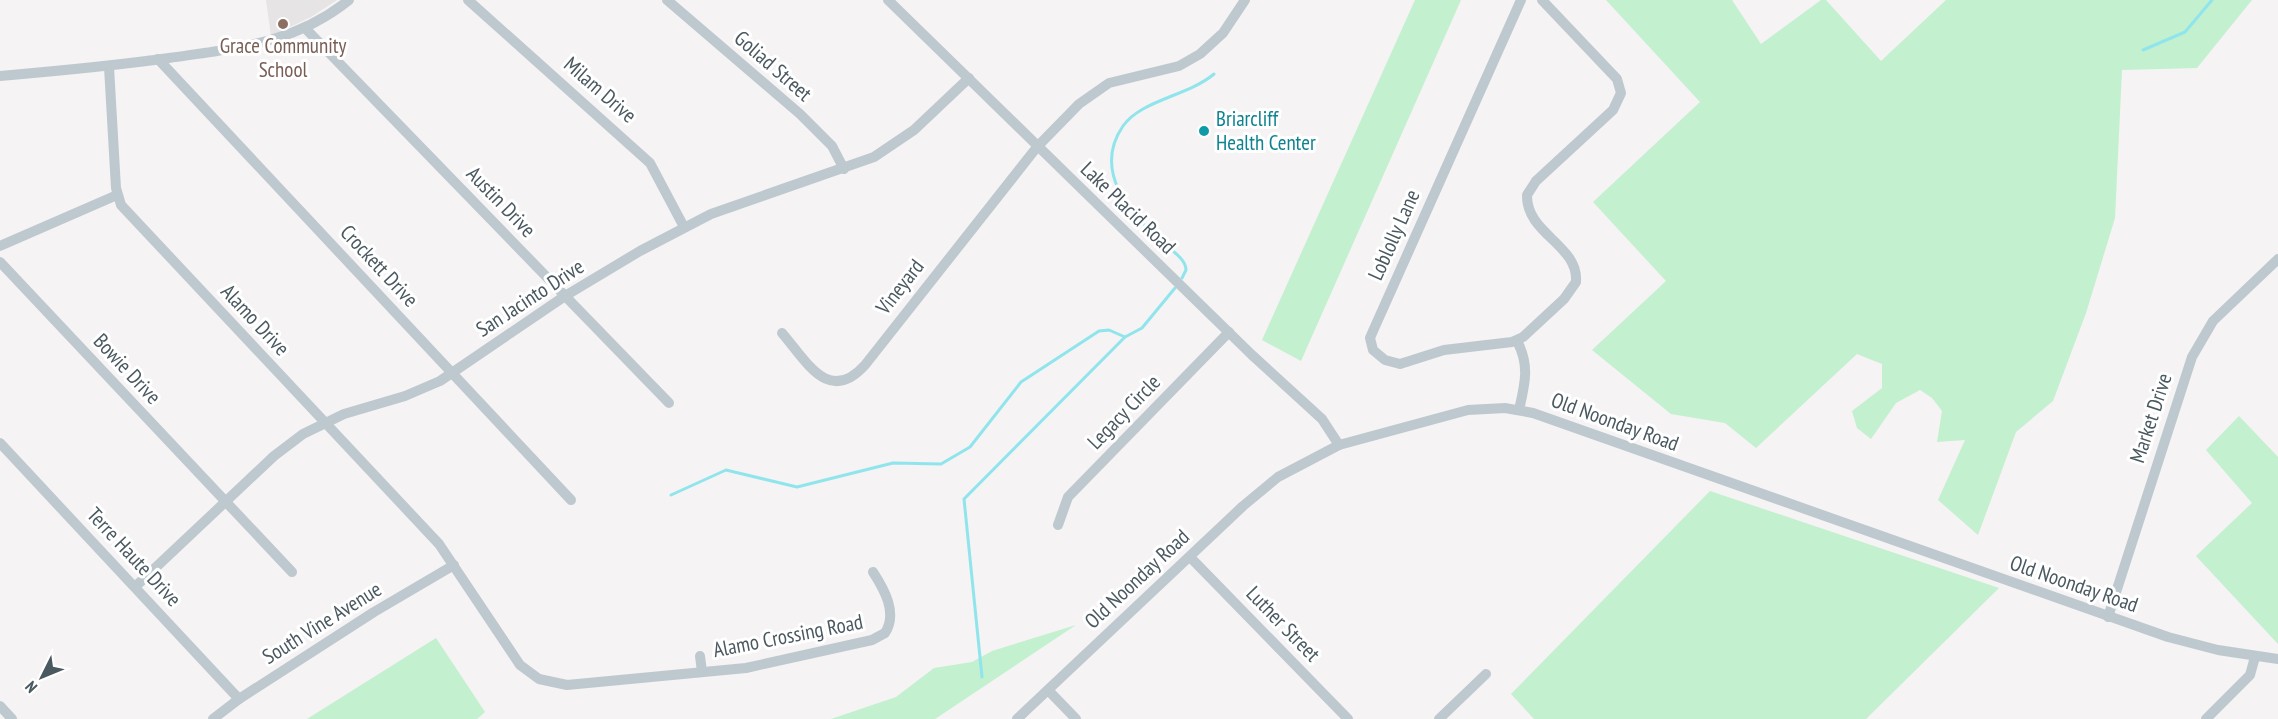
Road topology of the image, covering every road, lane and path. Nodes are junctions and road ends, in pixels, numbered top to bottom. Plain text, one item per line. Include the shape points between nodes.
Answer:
1 (349, 0) edge
2 (468, 0) edge
3 (667, 0) edge
4 (888, 0) edge
5 (1245, 0) edge
6 (1521, 0) edge
7 (1542, 0) edge
8 (306, 28) junction
9 (158, 59) junction
10 (109, 67) junction
11 (0, 76) edge
12 (969, 78) junction
13 (1037, 147) junction
14 (844, 170) junction
15 (117, 195) junction
16 (684, 227) junction
17 (0, 246) edge
18 (2278, 259) edge
19 (0, 262) edge
20 (565, 296) junction
21 (1229, 332) junction
22 (782, 333) dead end
23 (1516, 341) junction
24 (452, 373) junction
25 (669, 403) dead end
26 (1519, 410) junction
27 (325, 422) junction
28 (0, 443) edge
29 (1339, 445) junction
30 (570, 500) dead end
31 (225, 502) junction
32 (1058, 525) dead end
33 (1190, 557) junction
34 (454, 565) junction
35 (292, 572) dead end
36 (873, 572) dead end
37 (136, 586) junction
38 (2108, 617) junction
39 (700, 656) dead end
40 (2255, 657) junction
41 (2278, 659) edge
42 (702, 672) junction
43 (1486, 674) dead end
44 (1048, 690) junction
45 (239, 699) junction
46 (0, 706) edge
47 (12, 719) edge
48 (213, 719) edge
49 (1017, 719) edge
50 (1076, 719) edge
51 (1348, 719) edge
52 (1439, 719) edge
53 (2206, 719) edge

1 - 8 street
2 - 16 street, Milam Drive via 650,163
3 - 14 street, Goliad Street via 800,114 832,147
4 - 12 street, Lake Placid Road
5 - 13 street via 1223,33 1200,54 1179,66 1101,87
6 - 23 street, Loblolly Lane via 1370,338 1377,355 1400,364 1444,350
7 - 23 street via 1617,79 1622,93 1613,110 1536,181 1527,195 1530,215 1573,264 1576,282 1564,299
8 - 9 street via 261,44
8 - 20 street, Austin Drive
9 - 10 street
9 - 24 street, Crockett Drive
10 - 11 street
10 - 15 street, Alamo Drive
12 - 13 street, Lake Placid Road
12 - 14 street, San Jacinto Drive via 903,138
13 - 21 street, Lake Placid Road
13 - 22 street, Vineyard via 865,365 848,381 826,379
14 - 16 street, San Jacinto Drive via 768,192
15 - 17 street
15 - 27 street, Alamo Drive via 124,210
16 - 20 street, San Jacinto Drive
18 - 38 street, Market Drive via 2213,321 2192,357
19 - 31 street, Bowie Drive
20 - 24 street, San Jacinto Drive
20 - 25 street, Austin Drive
21 - 29 street, Lake Placid Road via 1322,419
21 - 32 street, Legacy Circle via 1068,497
23 - 26 street via 1527,374
24 - 27 street, San Jacinto Drive via 412,394
24 - 30 street, Crockett Drive
26 - 29 street, Old Noonday Road via 1468,410
26 - 38 street, Old Noonday Road
27 - 31 street, San Jacinto Drive via 283,449
27 - 34 street, Alamo Drive
28 - 37 street, Terre Haute Drive
29 - 33 street, Old Noonday Road via 1278,477
31 - 35 street, Bowie Drive
31 - 37 street, San Jacinto Drive
33 - 44 street, Old Noonday Road
33 - 51 street, Luther Street
34 - 42 street, Alamo Crossing Road via 511,655 538,679 567,685
34 - 45 street, South Vine Avenue
36 - 42 street, Alamo Crossing Road via 888,605 890,623 883,635 758,665
37 - 45 street, Terre Haute Drive
38 - 40 street, Old Noonday Road via 2198,646
39 - 42 street, Alamo Crossing Road
40 - 41 street, Old Noonday Road
40 - 53 street via 2250,675
43 - 52 street
44 - 49 street, Old Noonday Road
44 - 50 street
45 - 48 street, South Vine Avenue
46 - 47 street

